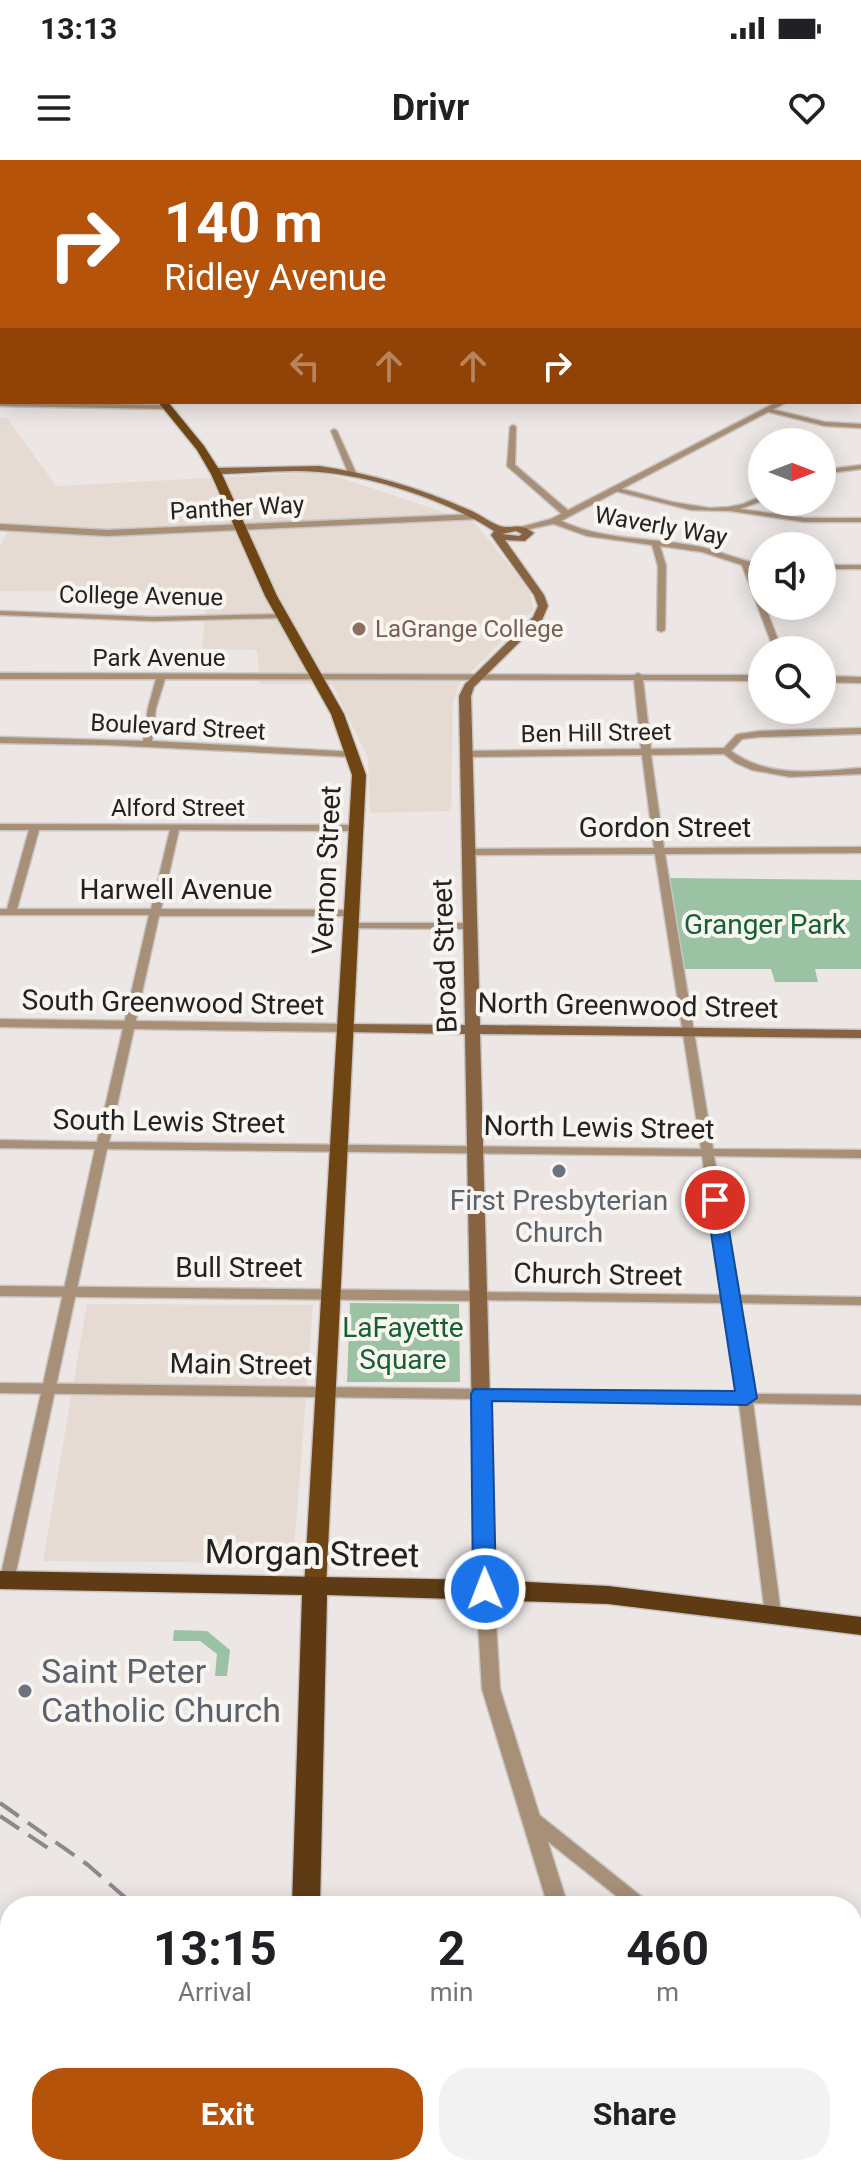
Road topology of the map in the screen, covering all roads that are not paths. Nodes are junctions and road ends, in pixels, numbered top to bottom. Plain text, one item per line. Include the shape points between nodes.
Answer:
1 (0, 404) edge
2 (164, 404) edge
3 (779, 404) edge
4 (767, 410) junction
5 (861, 426) edge
6 (513, 427) dead end
7 (334, 431) dead end
8 (861, 467) edge
9 (836, 470) edge
10 (214, 471) junction
11 (353, 475) junction
12 (618, 489) junction
13 (748, 504) edge
14 (733, 510) junction
15 (567, 514) junction
16 (481, 519) junction
17 (861, 520) edge
18 (552, 522) junction
19 (0, 527) edge
20 (239, 527) junction
21 (520, 532) junction
22 (499, 534) junction
23 (655, 543) junction
24 (514, 556) junction
25 (746, 565) joint
26 (836, 567) edge
27 (861, 567) edge
28 (0, 613) edge
29 (281, 616) junction
30 (661, 630) dead end
31 (773, 636) edge
32 (0, 676) edge
33 (317, 676) junction
34 (480, 676) junction
35 (638, 676) junction
36 (161, 677) junction
37 (748, 678) edge
38 (836, 679) edge
39 (861, 680) edge
40 (861, 731) edge
41 (0, 740) edge
42 (147, 745) junction
43 (726, 751) junction
44 (646, 753) junction
45 (353, 754) junction
46 (466, 754) junction
47 (861, 771) edge
48 (0, 827) edge
49 (35, 827) junction
50 (175, 828) junction
51 (357, 828) junction
52 (659, 850) junction
53 (861, 850) edge
54 (469, 852) junction
55 (5, 912) edge
56 (154, 913) junction
57 (352, 919) junction
58 (470, 926) junction
59 (0, 1023) edge
60 (128, 1025) junction
61 (346, 1028) junction
62 (474, 1029) junction
63 (686, 1032) junction
64 (861, 1034) edge
65 (0, 1144) edge
66 (102, 1145) junction
67 (337, 1147) junction
68 (474, 1149) junction
69 (707, 1152) junction
70 (861, 1154) edge
71 (0, 1291) edge
72 (70, 1292) junction
73 (331, 1293) junction
74 (478, 1296) junction
75 (731, 1299) junction
76 (861, 1301) edge
77 (0, 1388) edge
78 (48, 1388) junction
79 (327, 1391) junction
80 (481, 1394) junction
81 (747, 1398) junction
82 (861, 1400) edge
83 (4, 1581) edge
84 (315, 1588) junction
85 (485, 1589) junction
86 (773, 1614) junction
87 (861, 1626) edge
88 (532, 1819) junction
89 (306, 1896) edge
90 (555, 1896) edge
91 (628, 1896) edge

1 - 2 street
2 - 10 main road, Vernon Street
3 - 4 street
4 - 5 street via 825,424
4 - 12 street
6 - 15 street via 511,466
7 - 11 street
8 - 9 street
10 - 11 main road, Broad Street via 311,469
10 - 20 main road, Vernon Street
11 - 16 main road, Broad Street
12 - 14 street via 708,510
12 - 15 street
13 - 14 street
14 - 17 street via 805,520
15 - 18 street
16 - 20 street, Panther Way
16 - 21 main road, Broad Street
16 - 22 main road, Broad Street
18 - 21 street
18 - 23 street, Waverly Way via 575,531
19 - 20 street, Panther Way via 107,533
20 - 29 main road, Vernon Street
21 - 22 main road
21 - 24 main road via 512,544
22 - 24 main road, Broad Street
23 - 25 street, Waverly Way via 696,548
23 - 30 street via 662,566
24 - 34 main road, Broad Street via 542,609
25 - 31 street
26 - 27 street
28 - 29 street, College Avenue via 153,619
29 - 33 main road, Vernon Street
32 - 36 street, Park Avenue
33 - 34 street, Park Avenue
33 - 36 street, Park Avenue
33 - 45 main road, Vernon Street
34 - 35 street, Park Avenue
34 - 46 main road, Broad Street via 465,696
35 - 37 street, Park Avenue
35 - 44 street
36 - 42 street
38 - 39 street
40 - 43 street via 739,737
41 - 42 street, Boulevard Street
42 - 45 street, Boulevard Street
43 - 44 street, Ben Hill Street
43 - 47 street via 743,765 771,772
44 - 46 street, Ben Hill Street
44 - 52 street
45 - 51 main road, Vernon Street via 359,775
46 - 54 main road, Broad Street
48 - 49 street, Alford Street
49 - 50 street, Alford Street
49 - 55 street
50 - 51 street, Alford Street
50 - 56 street
51 - 57 main road, Vernon Street
52 - 53 street, Gordon Street
52 - 54 street, Gordon Street
52 - 63 street
54 - 58 main road, Broad Street
55 - 56 street, Harwell Avenue
56 - 57 street, Harwell Avenue
56 - 60 street
57 - 58 street, Harwell Avenue
57 - 61 main road, Vernon Street
58 - 62 main road, Broad Street
59 - 60 street, South Greenwood Street
60 - 61 street, South Greenwood Street
60 - 66 street
61 - 62 main road, North Greenwood Street
61 - 67 main road, Vernon Street
62 - 63 main road, North Greenwood Street
62 - 68 main road, Broad Street
63 - 64 main road, North Greenwood Street
63 - 69 street
65 - 66 street, South Lewis Street
66 - 67 street, South Lewis Street
66 - 72 street
67 - 68 street, North Lewis Street
67 - 73 main road, Vernon Street
68 - 69 street, North Lewis Street
68 - 74 main road, Broad Street
69 - 70 street, North Lewis Street
69 - 75 street
71 - 72 street, Bull Street
72 - 73 street, Bull Street
72 - 78 street
73 - 74 street, Bull Street
73 - 79 main road, Vernon Street
74 - 75 street, Church Street
74 - 80 main road, Broad Street
75 - 76 street, Church Street
75 - 81 street
77 - 78 street, Main Street
78 - 79 street, Main Street
78 - 83 street
79 - 80 street, Main Street
79 - 84 main road, Vernon Street
80 - 81 street
80 - 85 main road, Broad Street
81 - 82 street
81 - 86 street
83 - 84 highway, Morgan Street
84 - 85 highway, Morgan Street
84 - 89 highway
85 - 86 highway, Morgan Street via 608,1595
85 - 88 street via 491,1689
86 - 87 highway, Morgan Street
88 - 90 street
88 - 91 street

